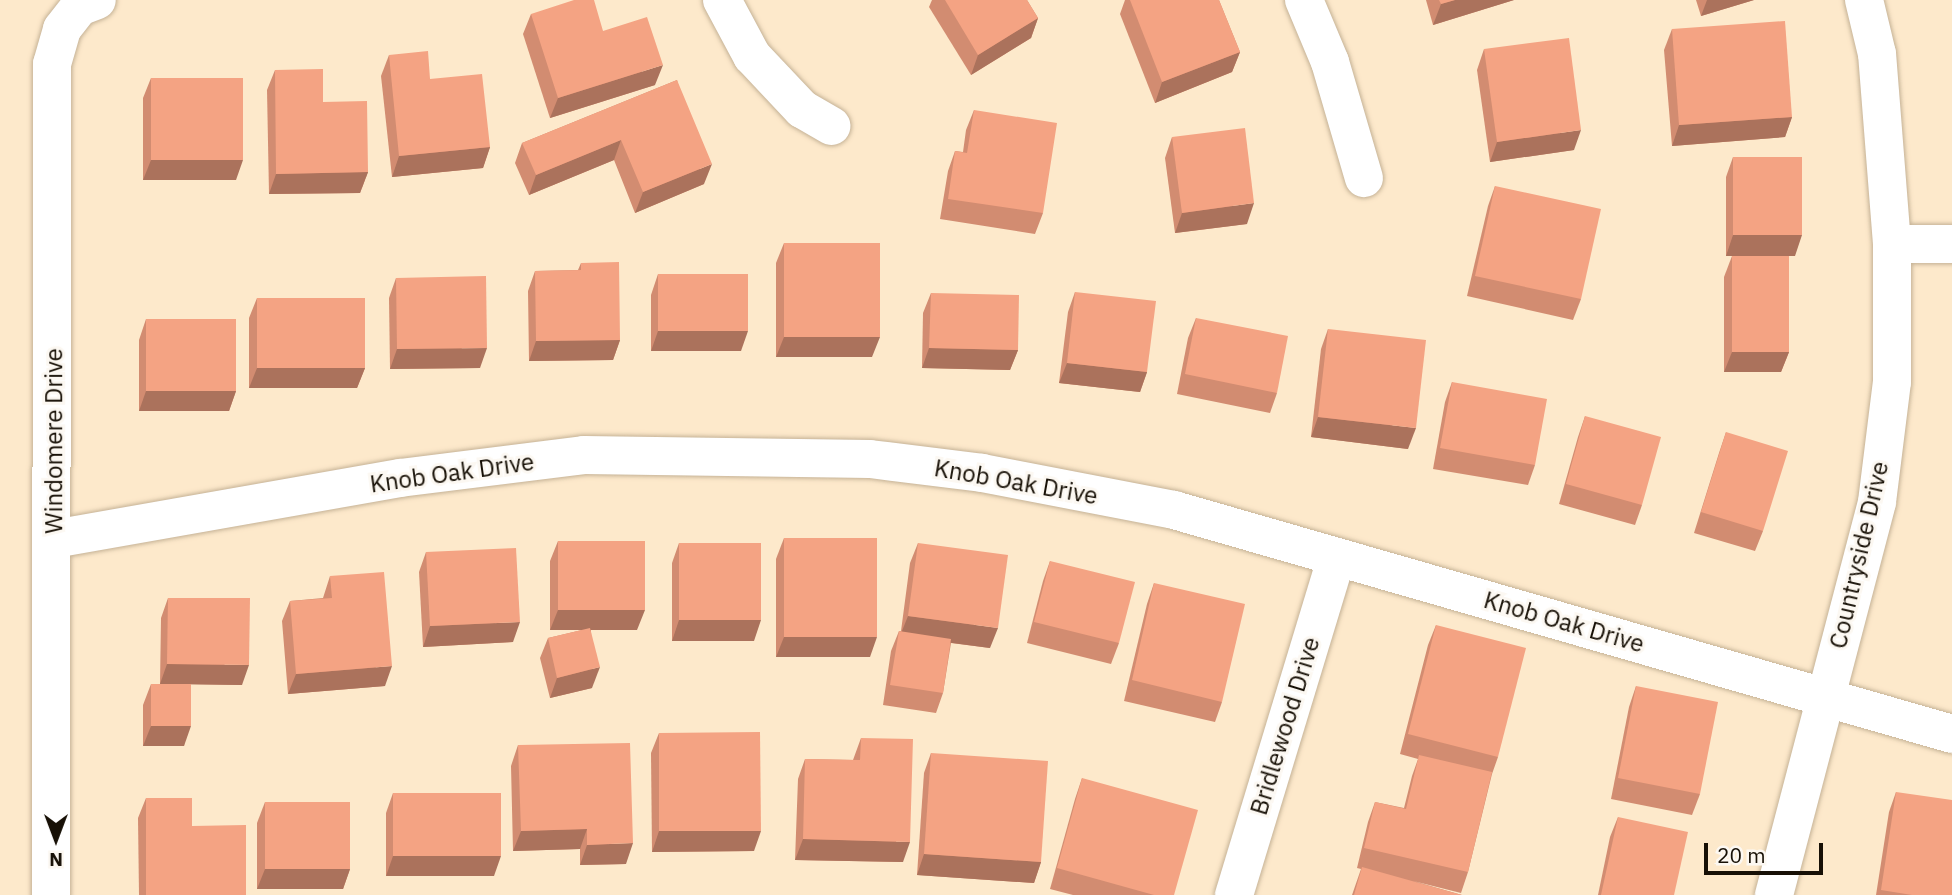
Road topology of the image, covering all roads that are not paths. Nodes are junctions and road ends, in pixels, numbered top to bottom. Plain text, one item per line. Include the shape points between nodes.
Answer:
1 (722, 0) edge
2 (1304, 0) edge
3 (1864, 0) edge
4 (94, 1) edge
5 (832, 127) dead end
6 (1364, 178) dead end
7 (1892, 244) junction
8 (1952, 244) edge
9 (54, 539) junction
10 (1337, 556) junction
11 (1826, 697) junction
12 (1952, 734) edge
13 (51, 895) edge
14 (1234, 895) edge
15 (1774, 895) edge

1 - 5 street via 752,56 802,109
2 - 6 street via 1330,62
3 - 7 street, Countryside Drive via 1877,54
4 - 9 street, Windomere Drive via 79,7 62,29 52,64
7 - 8 street
7 - 11 street, Countryside Drive via 1892,382 1877,502
9 - 10 street, Knob Oak Drive via 400,478 584,455 725,454 870,459 982,472 1174,510
9 - 13 street, Windomere Drive
10 - 11 street, Knob Oak Drive
10 - 14 street, Bridlewood Drive
11 - 12 street, Knob Oak Drive
11 - 15 street, Countryside Drive

